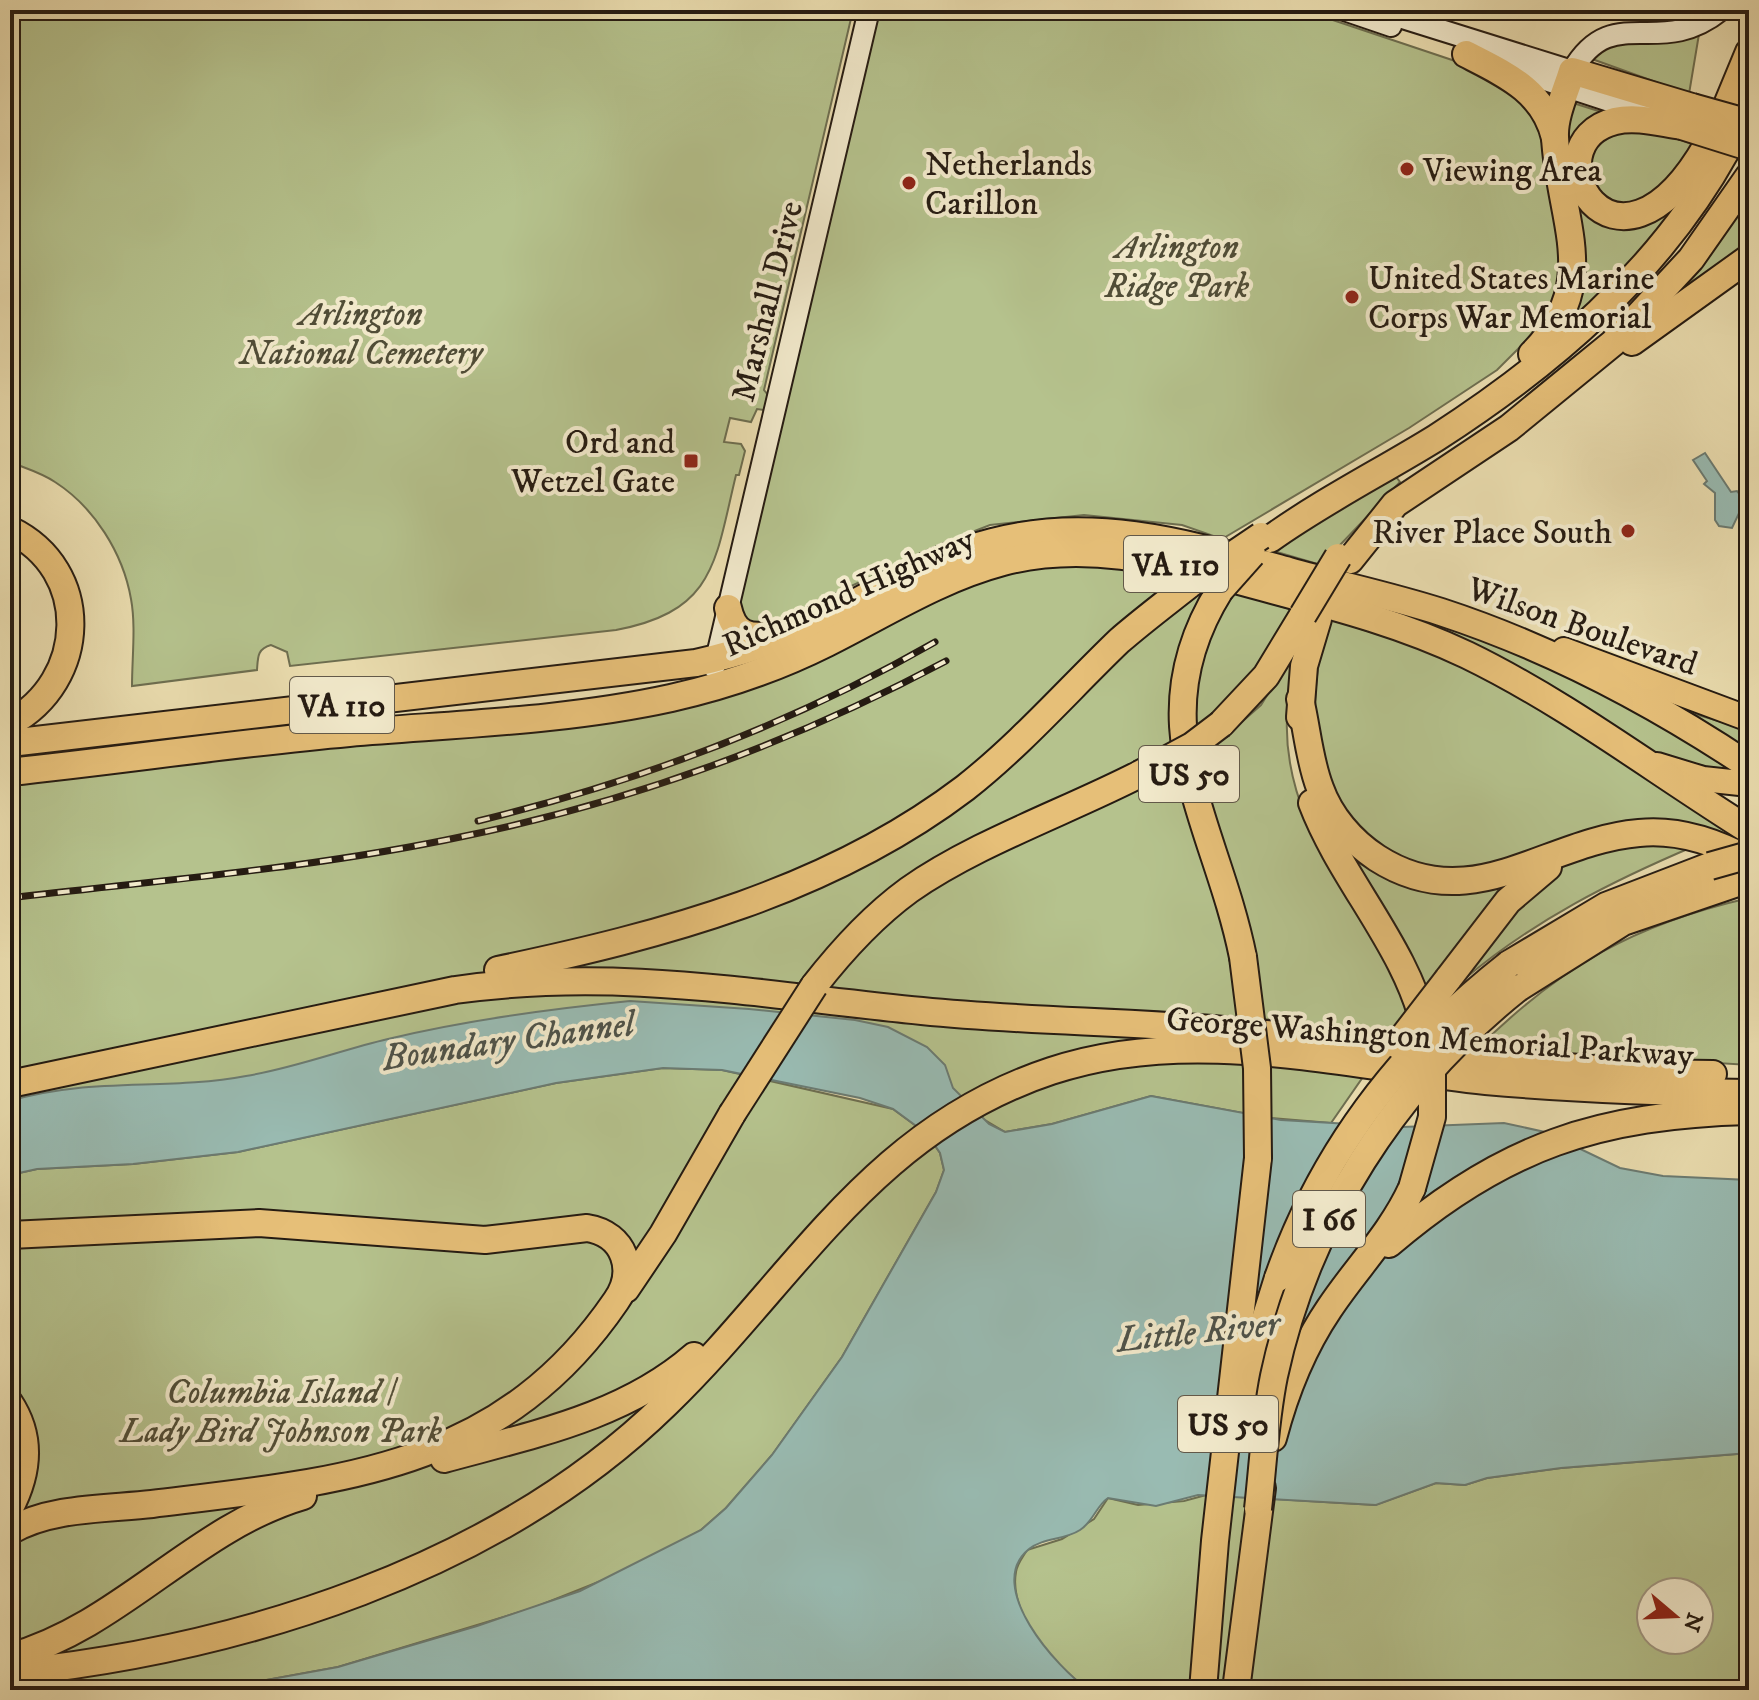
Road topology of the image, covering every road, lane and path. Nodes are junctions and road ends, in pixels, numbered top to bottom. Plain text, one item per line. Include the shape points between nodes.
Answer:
1 (869, 10) edge
2 (1344, 10) edge
3 (1377, 10) edge
4 (1721, 10) edge
5 (1749, 52) edge
6 (1466, 54) junction
7 (1570, 79) junction
8 (1743, 112) edge
9 (1687, 117) junction
10 (1555, 139) junction
11 (1728, 148) edge
12 (1749, 176) edge
13 (1749, 258) edge
14 (1596, 359) junction
15 (1479, 409) junction
16 (10, 530) edge
17 (1266, 538) junction
18 (728, 608) junction
19 (1440, 612) junction
20 (1310, 617) junction
21 (802, 629) junction
22 (717, 658) junction
23 (674, 666) junction
24 (710, 689) junction
25 (1300, 699) junction
26 (1749, 719) edge
27 (10, 723) edge
28 (10, 743) edge
29 (1629, 753) junction
30 (1749, 766) edge
31 (10, 772) edge
32 (1749, 784) edge
33 (1749, 830) edge
34 (1582, 847) junction
35 (1749, 858) edge
36 (1716, 875) junction
37 (1749, 879) edge
38 (1514, 976) junction
39 (380, 1005) junction
40 (1749, 1075) edge
41 (10, 1084) edge
42 (1749, 1093) edge
43 (1749, 1111) edge
44 (10, 1235) edge
45 (810, 1244) junction
46 (1359, 1270) junction
47 (1278, 1278) junction
48 (616, 1301) junction
49 (10, 1402) edge
50 (397, 1464) junction
51 (363, 1473) junction
52 (1258, 1509) junction
53 (10, 1510) edge
54 (69, 1514) junction
55 (10, 1522) edge
56 (10, 1531) edge
57 (10, 1657) edge
58 (10, 1673) edge
59 (1203, 1690) edge
60 (1212, 1690) edge
61 (1236, 1690) edge

1 - 18 street, Marshall Drive
2 - 6 street
3 - 7 street
4 - 7 street via 1683,29 1629,23 1607,27 1587,42
5 - 8 highway
6 - 7 street
6 - 10 highway via 1527,89 1546,113
7 - 9 highway
7 - 10 highway
8 - 9 highway, bridge
9 - 11 highway, bridge
9 - 11 highway via 1633,119 1592,133 1577,165 1586,197 1615,216 1645,213
10 - 15 highway via 1574,254 1570,292 1544,343
11 - 15 highway, US 50 via 1679,224 1619,292 1554,353
12 - 14 highway, US 50 via 1677,276
13 - 14 highway via 1633,341
14 - 20 highway, US 50 via 1509,428 1395,504 1344,558
15 - 17 highway, US 50
16 - 27 highway via 49,560 68,596 72,619 70,647 55,683
17 - 39 highway, bridge via 1190,584 1121,640 981,775 846,862 696,921 597,949 438,983
17 - 59 highway, US 50, bridge via 1220,590 1191,648 1182,688 1187,767 1243,957 1259,1116
18 - 21 highway via 732,624 748,636
18 - 22 street, Marshall Drive
18 - 23 street, Marshall Drive via 702,647
19 - 21 highway, Richmond Highway / VA 110 via 1182,542 1090,530 1016,536 970,548 921,567
19 - 26 main road, Wilson Boulevard / VA 110 via 1509,630
19 - 30 highway, Richmond Highway via 1537,648 1619,687
20 - 25 highway, US 50
20 - 48 highway, bridge via 1266,676 1192,746 924,880 866,926 814,986 657,1244
21 - 22 highway, Richmond Highway / VA 110
22 - 23 highway, Richmond Highway / VA 110
22 - 24 street, Marshall Drive
23 - 28 highway, Richmond Highway / VA 110
24 - 29 highway, Richmond Highway / VA 110 via 792,660 976,570 1031,556 1114,554 1176,564 1426,637 1512,679
24 - 31 highway, Richmond Highway / VA 110 via 592,712 291,738
25 - 34 highway via 1325,801 1353,839 1393,867 1431,879 1470,881
25 - 46 highway, US 50, bridge via 1302,754 1315,810 1328,843 1411,985 1427,1035 1434,1083 1425,1153 1405,1203
29 - 32 main road, VA 110 via 1703,779
29 - 33 highway, Richmond Highway
34 - 35 highway via 1623,835 1674,833
34 - 47 highway, bridge via 1519,889 1357,1098 1319,1157 1292,1215
35 - 36 highway, I 66, bridge
36 - 37 highway, I 66
36 - 38 highway, I 66 via 1606,906
38 - 47 highway, I 66, bridge via 1438,1024 1366,1107 1312,1196
38 - 52 highway, I 66, bridge via 1410,1094 1323,1229 1278,1360
39 - 40 highway, George Washington Memorial Parkway via 514,982 608,979 927,1011 1225,1030 1529,1065
39 - 41 highway, George Washington Memorial Parkway
42 - 45 highway, George Washington Memorial Parkway via 1575,1088 1184,1050 1122,1054 1068,1065 977,1101 878,1172
43 - 46 highway via 1642,1118 1562,1138 1496,1167 1426,1212
44 - 48 highway via 259,1223 495,1240 587,1228 609,1236 626,1258 627,1282
45 - 50 highway via 685,1364 633,1398 524,1437 437,1461
45 - 58 highway, George Washington Memorial Parkway via 646,1423 562,1487 468,1542 379,1584 257,1628 151,1653
46 - 52 highway, US 50, bridge via 1329,1308 1295,1372 1277,1421
47 - 60 highway, I 66 via 1258,1342 1246,1408
48 - 50 highway via 570,1358 519,1402 469,1434
49 - 53 main road via 25,1434 28,1456
50 - 51 highway
51 - 54 highway
51 - 57 highway via 258,1513 86,1627
52 - 61 highway, I 66
54 - 55 highway via 39,1511
54 - 56 highway

